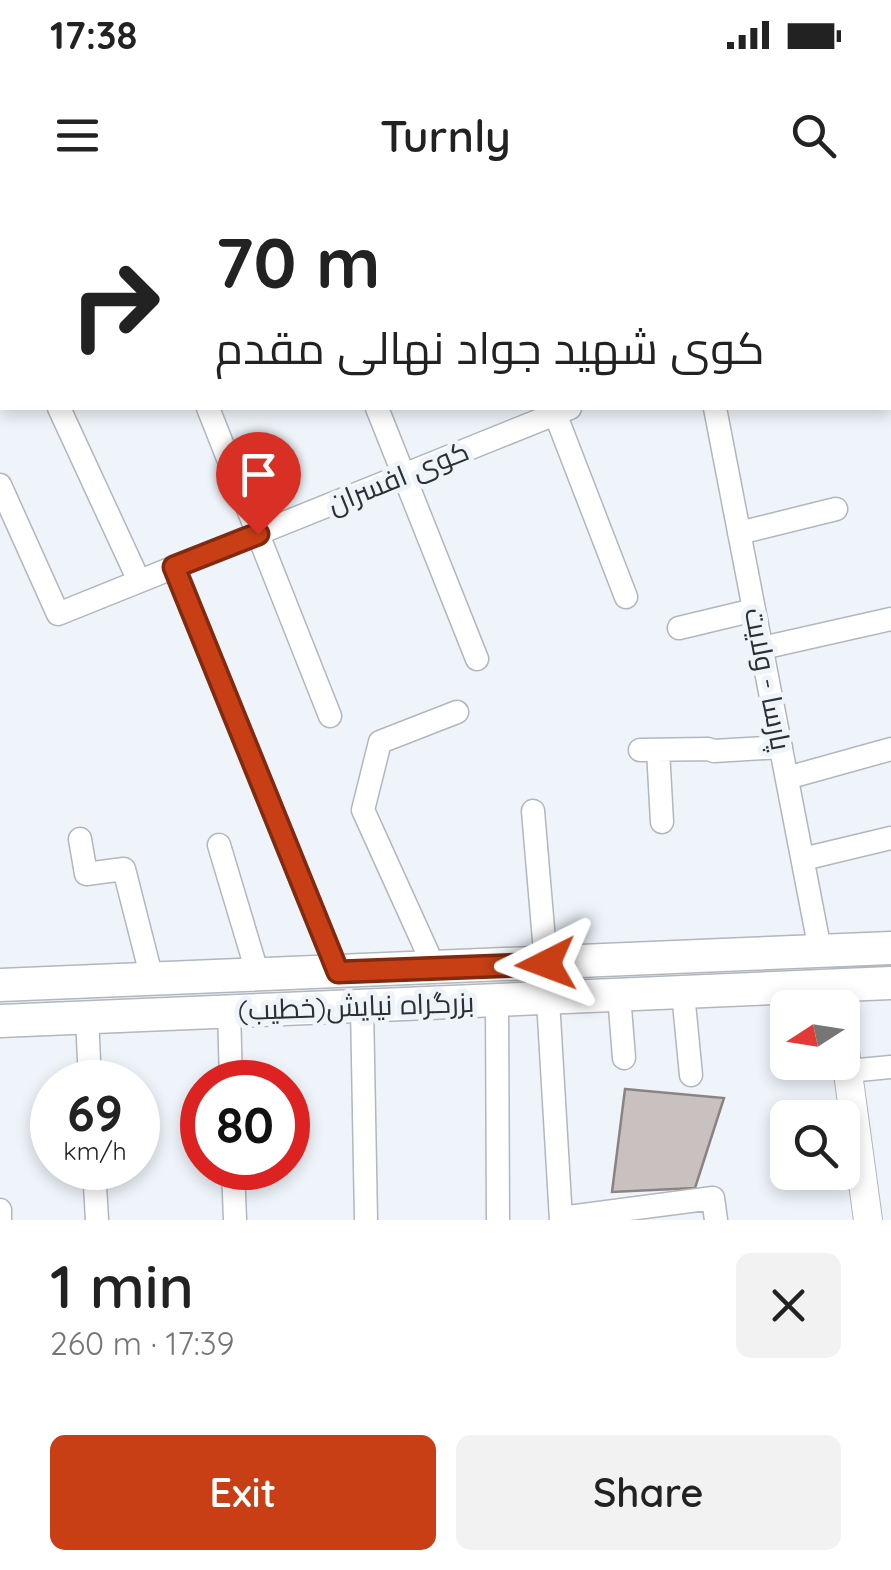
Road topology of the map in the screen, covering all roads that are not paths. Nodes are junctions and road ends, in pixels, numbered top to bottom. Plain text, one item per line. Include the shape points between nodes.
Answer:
1 (61, 410) edge
2 (209, 410) edge
3 (379, 410) edge
4 (559, 410) edge
5 (715, 410) edge
6 (404, 475) junction
7 (0, 485) edge
8 (836, 509) dead end
9 (740, 533) junction
10 (258, 534) junction
11 (174, 567) junction
12 (139, 581) junction
13 (626, 597) dead end
14 (754, 610) junction
15 (891, 620) edge
16 (679, 628) dead end
17 (762, 648) junction
18 (477, 659) dead end
19 (457, 712) dead end
20 (330, 716) dead end
21 (781, 746) junction
22 (891, 749) edge
23 (787, 778) junction
24 (534, 810) dead end
25 (662, 822) dead end
26 (891, 838) edge
27 (80, 839) dead end
28 (219, 845) dead end
29 (802, 859) junction
30 (891, 948) edge
31 (820, 950) junction
32 (546, 964) junction
33 (435, 968) junction
34 (338, 972) junction
35 (258, 975) junction
36 (152, 978) junction
37 (891, 984) edge
38 (0, 985) edge
39 (682, 992) junction
40 (860, 992) edge
41 (619, 995) junction
42 (770, 995) edge
43 (548, 1000) junction
44 (497, 1002) junction
45 (362, 1006) junction
46 (228, 1010) junction
47 (87, 1017) junction
48 (0, 1021) edge
49 (624, 1058) dead end
50 (89, 1060) edge
51 (230, 1060) edge
52 (891, 1067) edge
53 (860, 1069) edge
54 (691, 1075) dead end
55 (849, 1080) edge
56 (95, 1190) edge
57 (234, 1190) edge
58 (0, 1210) edge
59 (561, 1219) edge
60 (0, 1220) edge
61 (97, 1220) edge
62 (235, 1220) edge
63 (366, 1220) edge
64 (498, 1220) edge
65 (716, 1220) edge
66 (868, 1220) edge

1 - 12 street
2 - 10 street
3 - 6 street
4 - 6 street, کوی افسران
4 - 13 street
5 - 9 street, پارسا - ولایت
6 - 10 street, کوی افسران
6 - 18 street
7 - 12 street, کوی افسران via 58,614
8 - 9 street
9 - 14 street, پارسا - ولایت
10 - 11 street, کوی افسران
10 - 20 street
11 - 12 street, کوی افسران
11 - 34 street
14 - 16 street
14 - 17 street, پارسا - ولایت
15 - 17 street
17 - 21 street, پارسا - ولایت
19 - 33 street via 380,742 363,810
21 - 23 street, پارسا - ولایت
21 - 25 street via 649,750
22 - 23 street
23 - 29 street, پارسا - ولایت
24 - 32 street
26 - 29 street
27 - 36 street via 86,874 124,869
28 - 35 street
29 - 31 street, پارسا - ولایت
30 - 31 highway, بزرگراه نیایش(خطیب)
31 - 32 highway, بزرگراه نیایش(خطیب)
32 - 33 highway, بزرگراه نیایش(خطیب)
33 - 34 highway, بزرگراه نیایش(خطیب)
34 - 35 highway, بزرگراه نیایش(خطیب)
35 - 36 highway, بزرگراه نیایش(خطیب)
36 - 38 highway, بزرگراه نیایش(خطیب)
37 - 40 highway, بزرگراه نیایش(خطیب)
39 - 41 highway, بزرگراه نیایش(خطیب)
39 - 42 highway, بزرگراه نیایش(خطیب)
39 - 54 street
41 - 43 highway, بزرگراه نیایش(خطیب)
41 - 49 street
43 - 44 highway, بزرگراه نیایش(خطیب)
43 - 59 street
44 - 45 highway, بزرگراه نیایش(خطیب)
44 - 64 street
45 - 46 highway, بزرگراه نیایش(خطیب)
45 - 63 street
46 - 47 highway, بزرگراه نیایش(خطیب)
46 - 51 street
47 - 48 highway, بزرگراه نیایش(خطیب)
47 - 50 street
52 - 53 street
55 - 66 main road
56 - 61 street
57 - 62 street
58 - 60 street
59 - 65 street via 714,1198

